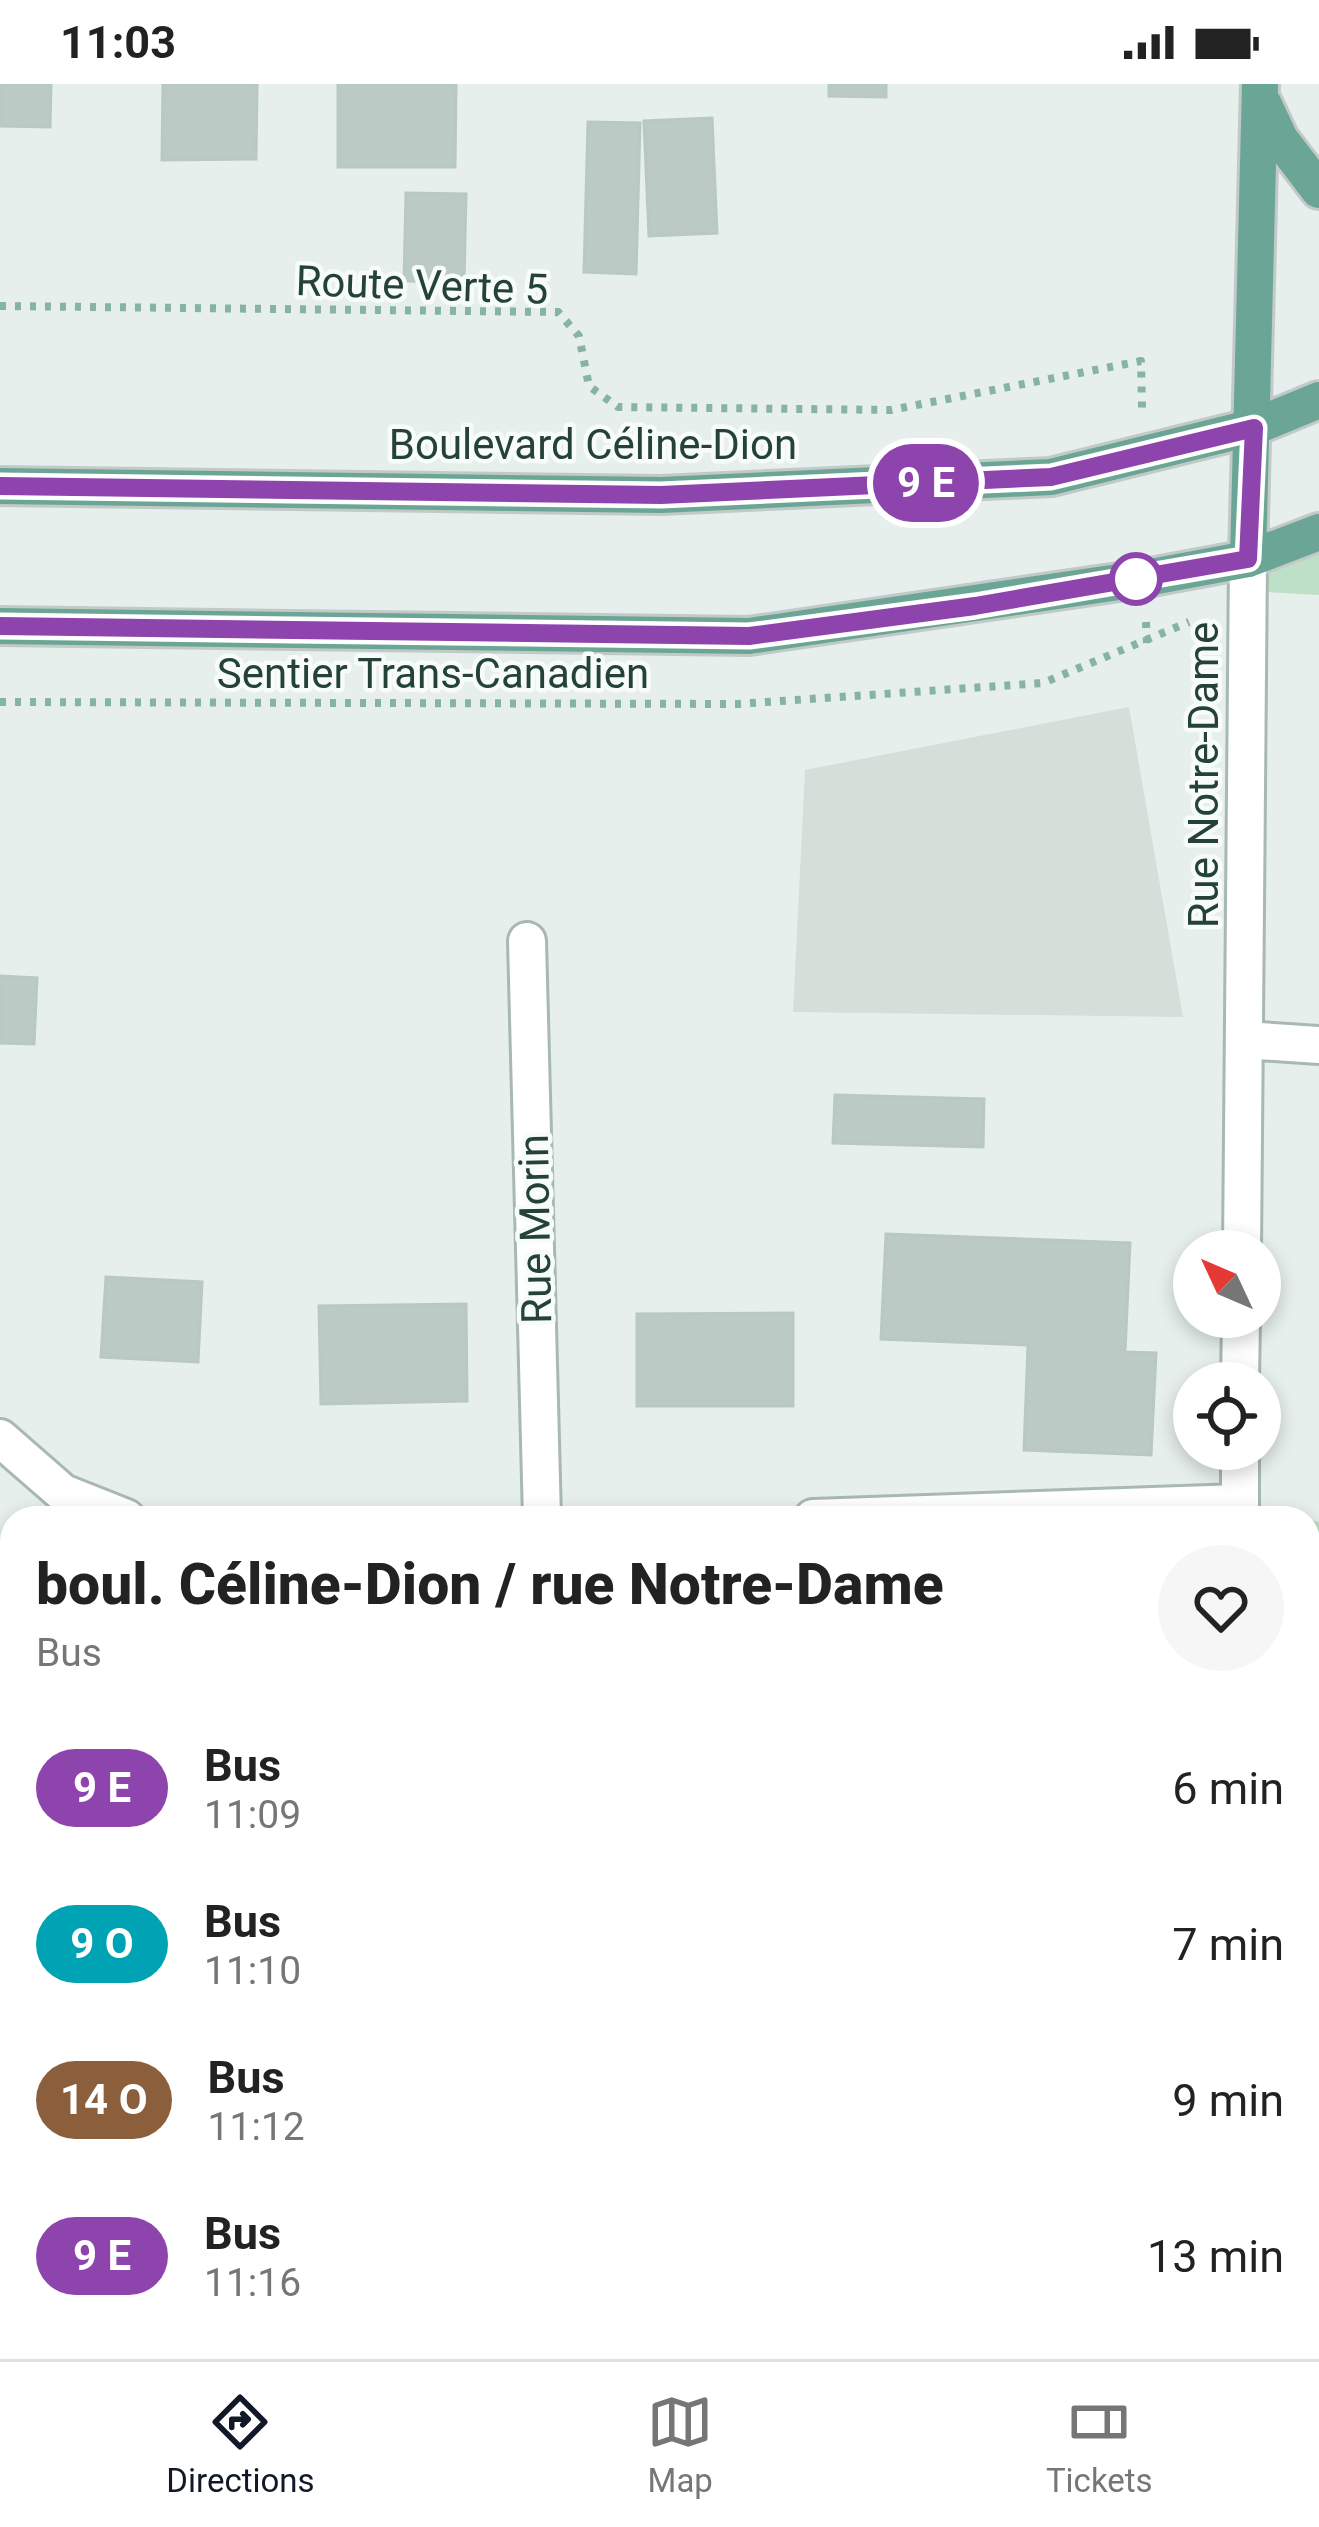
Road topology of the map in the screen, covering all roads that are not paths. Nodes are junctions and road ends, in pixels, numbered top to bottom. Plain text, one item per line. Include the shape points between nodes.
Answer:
1 (1260, 91) edge
2 (1319, 190) edge
3 (1319, 400) edge
4 (1254, 428) junction
5 (0, 486) edge
6 (1319, 532) edge
7 (1248, 559) junction
8 (0, 626) edge
9 (527, 941) dead end
10 (1244, 1040) junction
11 (1319, 1045) edge
12 (1242, 1230) edge
13 (0, 1438) edge
14 (1240, 1470) edge
15 (96, 1506) edge
16 (542, 1506) edge
17 (1240, 1506) edge

1 - 2 main road via 1280,140
1 - 4 main road, Rue Notre-Dame
3 - 4 main road, Boulevard Céline-Dion
4 - 5 main road, Boulevard Céline-Dion via 1051,477 661,495
4 - 7 main road, Rue Notre-Dame
6 - 7 main road
7 - 8 main road via 749,636
7 - 10 street, Rue Notre-Dame
9 - 16 street, Rue Morin
10 - 11 street
10 - 12 street, Rue Notre-Dame
13 - 15 street via 63,1493
14 - 17 street

